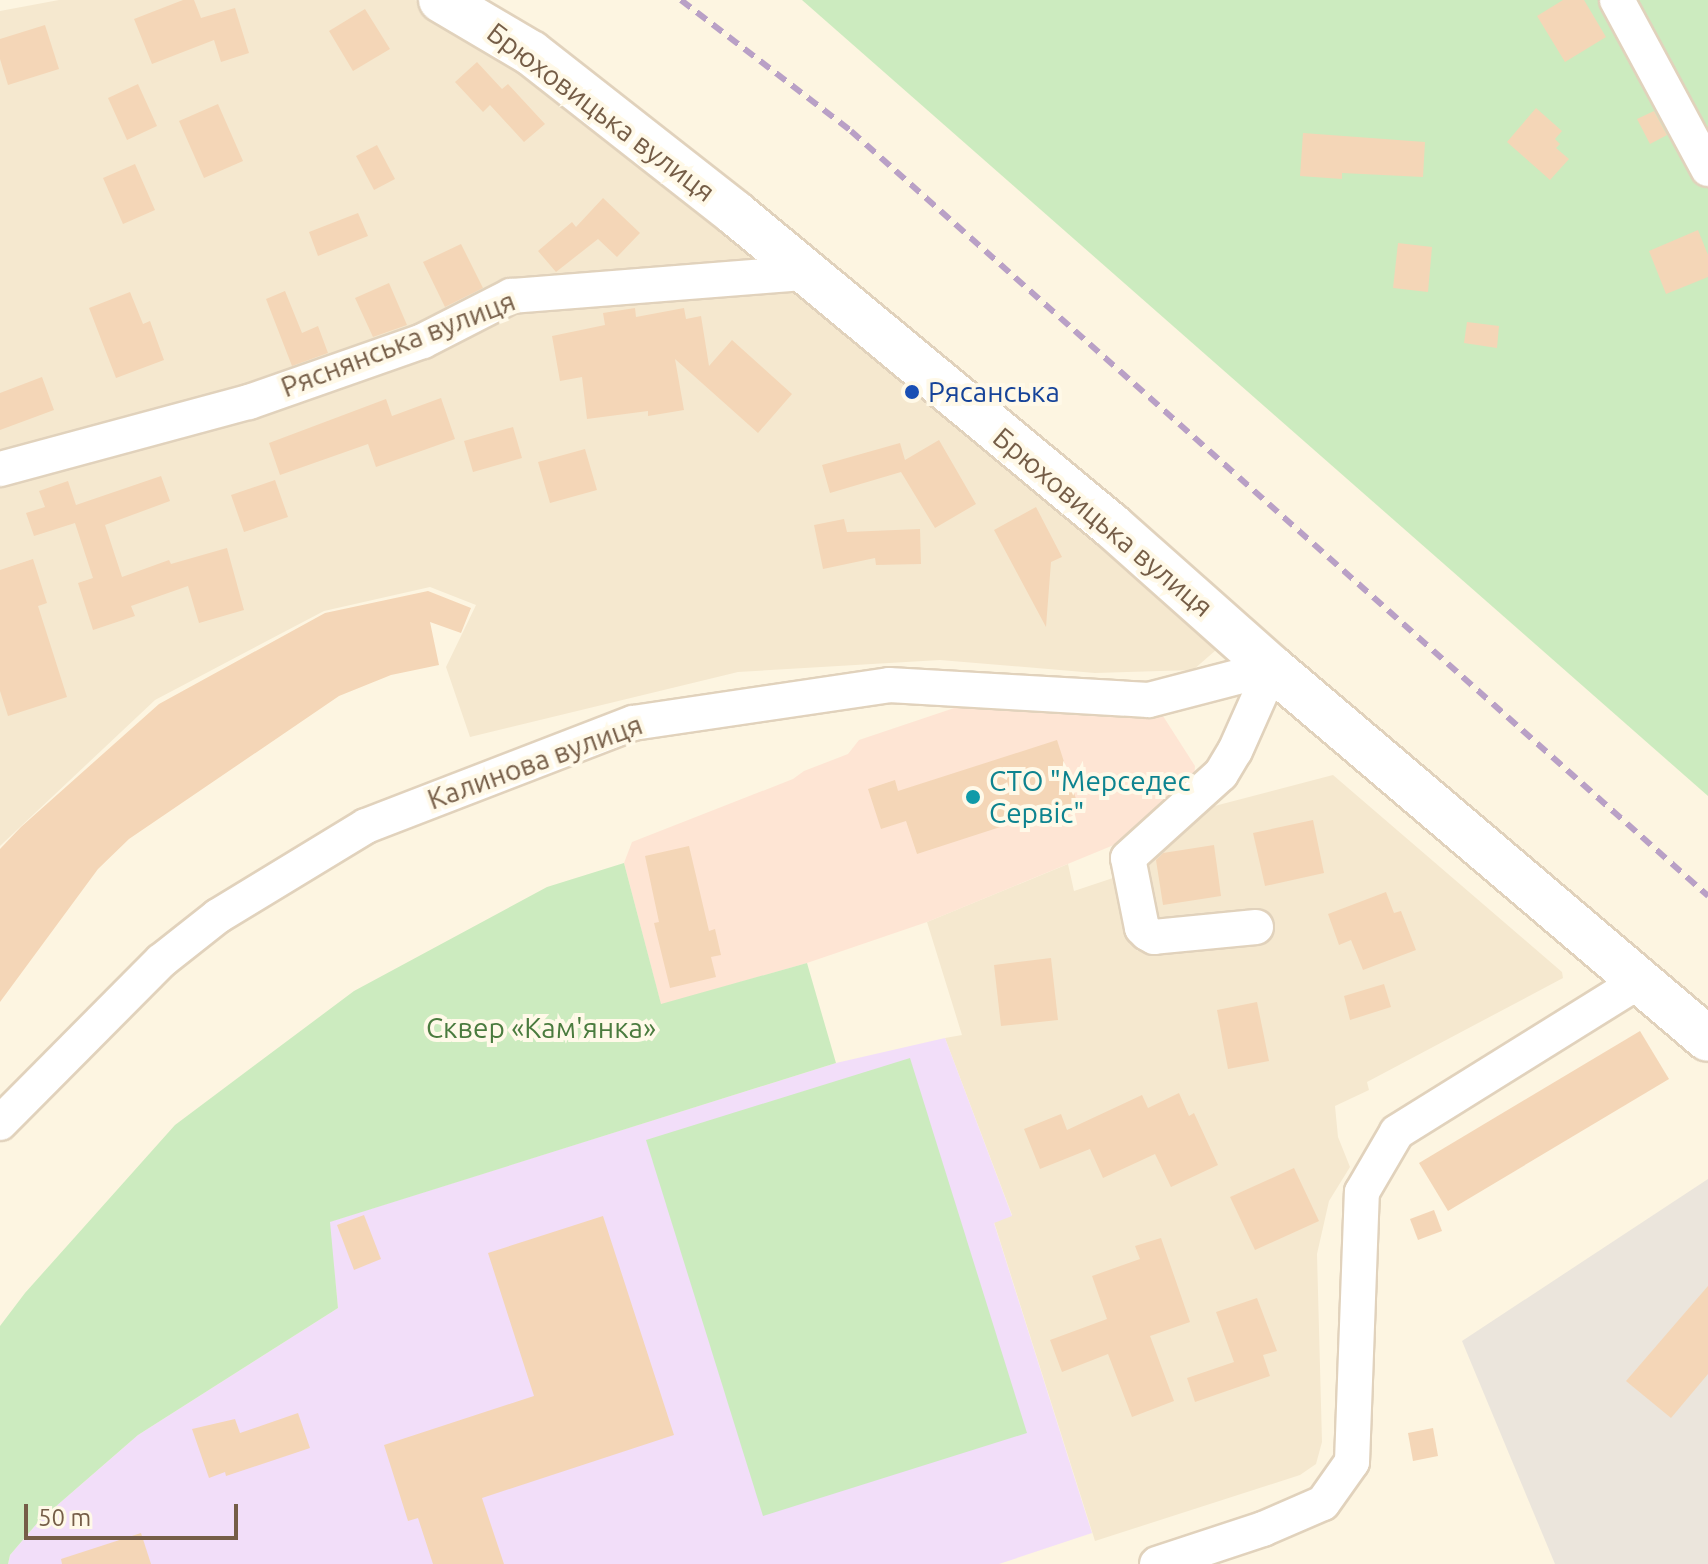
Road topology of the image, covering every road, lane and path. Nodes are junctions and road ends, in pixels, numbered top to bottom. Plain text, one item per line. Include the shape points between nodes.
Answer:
1 (441, 0) edge
2 (1617, 0) edge
3 (1708, 169) edge
4 (805, 273) junction
5 (0, 469) edge
6 (1272, 668) junction
7 (1256, 927) dead end
8 (1640, 981) junction
9 (1708, 1039) edge
10 (0, 1123) edge
11 (1157, 1564) edge

1 - 4 main road, Брюховицька вулиця via 531,53
2 - 3 street
4 - 5 street, Ряснянська вулиця via 511,296 423,341 249,402
4 - 6 main road, Брюховицька вулиця via 1112,526
6 - 7 street via 1221,774 1128,858 1142,928 1154,937
6 - 8 main road, Брюховицька вулиця
6 - 10 street, Калинова вулиця via 1149,700 889,685 633,723 366,826 218,916 161,961
8 - 9 main road, Брюховицька вулиця
8 - 11 street via 1397,1132 1362,1192 1352,1462 1323,1503

